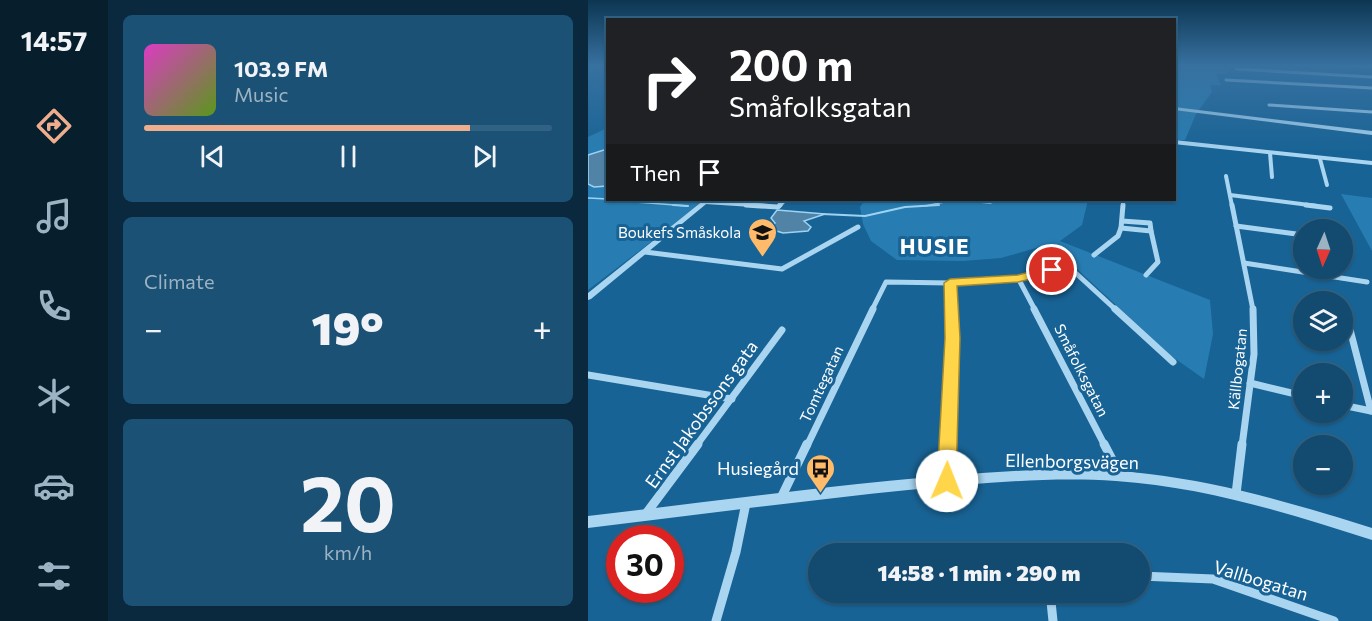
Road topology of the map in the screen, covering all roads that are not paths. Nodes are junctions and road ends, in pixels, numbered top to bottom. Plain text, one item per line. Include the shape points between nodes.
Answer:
1 (1269, 105) dead end
2 (1176, 108) edge
3 (1372, 112) edge
4 (1372, 132) edge
5 (1176, 142) edge
6 (1270, 153) junction
7 (1320, 159) junction
8 (1372, 164) edge
9 (1226, 176) dead end
10 (1272, 177) dead end
11 (1328, 185) dead end
12 (1230, 195) junction
13 (707, 201) edge
14 (730, 201) edge
15 (784, 201) edge
16 (1124, 201) edge
17 (1330, 208) dead end
18 (1122, 221) junction
19 (1236, 226) junction
20 (858, 227) dead end
21 (1121, 228) junction
22 (1151, 231) junction
23 (1293, 234) edge
24 (645, 252) junction
25 (1094, 255) dead end
26 (1244, 262) junction
27 (1146, 275) dead end
28 (1018, 278) junction
29 (1367, 282) dead end
30 (950, 283) junction
31 (588, 297) edge
32 (782, 330) dead end
33 (1353, 341) edge
34 (1173, 362) dead end
35 (588, 375) edge
36 (1250, 383) junction
37 (1293, 393) edge
38 (732, 399) junction
39 (1353, 407) edge
40 (1371, 411) edge
41 (1117, 476) junction
42 (947, 481) junction
43 (1236, 494) junction
44 (781, 499) junction
45 (746, 503) junction
46 (645, 516) junction
47 (588, 522) edge
48 (1372, 534) edge
49 (1150, 576) edge
50 (1051, 603) edge
51 (716, 621) edge
52 (1053, 621) edge
53 (1334, 621) edge

1 - 3 street
2 - 4 street
5 - 6 street
6 - 7 street
6 - 10 street
7 - 8 street
7 - 11 street
9 - 12 street, Källbogatan
12 - 17 street
12 - 19 street, Källbogatan
13 - 14 street
13 - 24 street
14 - 15 street via 778,207
16 - 18 street
18 - 21 street
18 - 22 street via 1150,223
19 - 23 street
19 - 26 street, Källbogatan
20 - 24 street via 782,269
21 - 22 street
21 - 25 street via 1118,236
22 - 27 street via 1158,262
24 - 31 street
26 - 29 street
26 - 36 street, Källbogatan via 1255,320
28 - 30 street
28 - 34 street via 1068,266
28 - 41 street, Småfolksgatan via 1062,358
30 - 42 street via 953,338
30 - 44 street, Tomtegatan via 886,282
32 - 38 street, Ernst Jakobssons gata
33 - 40 street
35 - 38 street
36 - 37 street
36 - 43 street, Källbogatan
38 - 46 street, Ernst Jakobssons gata
39 - 40 street
41 - 42 street, Ellenborgsvägen
41 - 43 street, Ellenborgsvägen
42 - 44 street, Ellenborgsvägen
43 - 48 street, Ellenborgsvägen
44 - 45 street, Ellenborgsvägen
45 - 46 street, Ellenborgsvägen
45 - 51 street
46 - 47 street, Ellenborgsvägen
49 - 53 street, Vallbogatan via 1213,579
50 - 52 street

